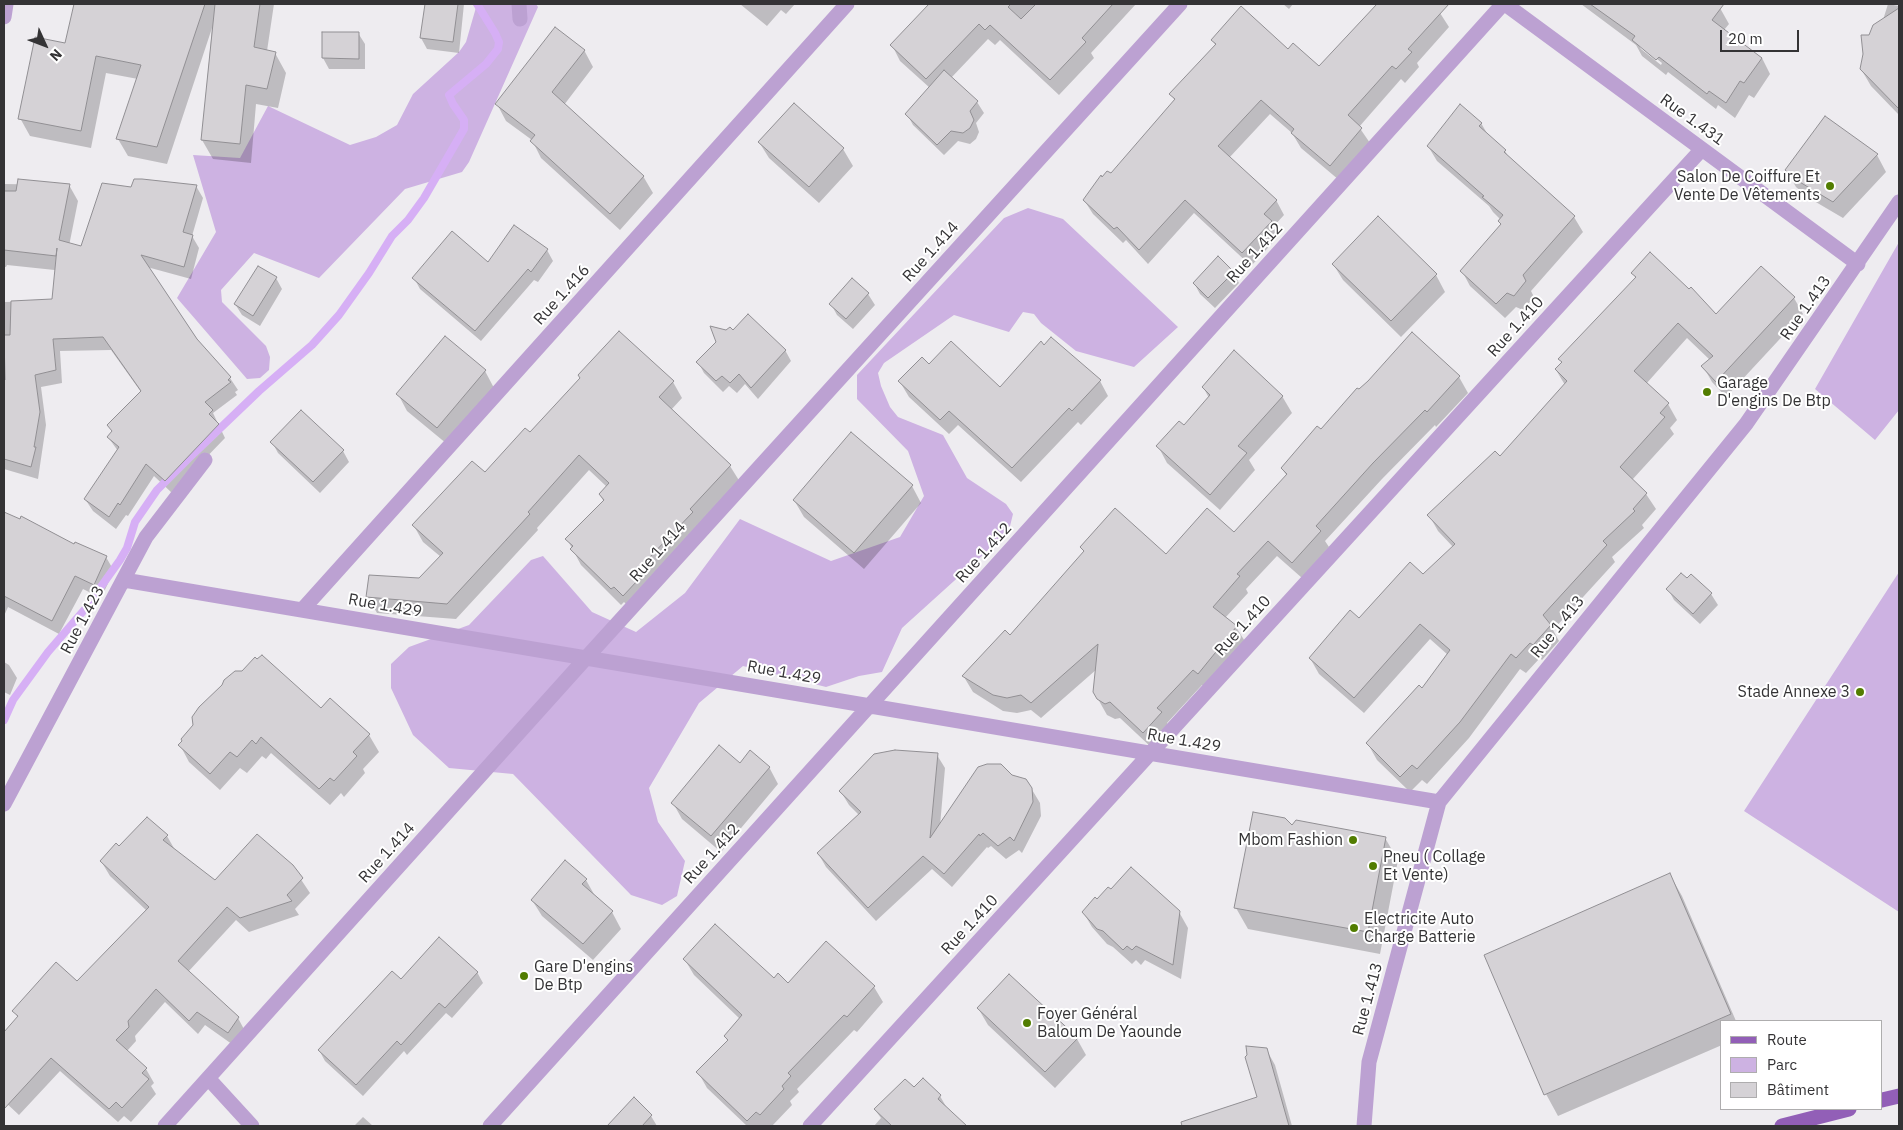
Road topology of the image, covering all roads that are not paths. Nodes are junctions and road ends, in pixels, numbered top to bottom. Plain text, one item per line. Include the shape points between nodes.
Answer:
1 (6, 4) edge
2 (847, 4) edge
3 (1180, 4) edge
4 (1504, 4) edge
5 (4, 17) edge
6 (1702, 149) junction
7 (1899, 202) edge
8 (1858, 264) junction
9 (205, 460) dead end
10 (124, 580) junction
11 (302, 610) junction
12 (586, 658) junction
13 (870, 706) junction
14 (1151, 753) junction
15 (1439, 802) junction
16 (4, 804) edge
17 (208, 1078) junction
18 (1899, 1096) edge
19 (1883, 1100) edge
20 (1845, 1110) edge
21 (165, 1126) edge
22 (252, 1126) edge
23 (490, 1126) edge
24 (810, 1126) edge
25 (1364, 1126) edge
26 (1782, 1126) edge

1 - 5 street
2 - 11 street, Rue 1.416
3 - 12 street, Rue 1.414
4 - 6 street, Rue 1.431
4 - 13 street, Rue 1.412
6 - 8 street, Rue 1.431
6 - 14 street, Rue 1.410
7 - 8 street, Rue 1.413
8 - 15 street, Rue 1.413 via 1746,424
9 - 10 street, Rue 1.423 via 146,537
10 - 11 street, Rue 1.429
10 - 16 street, Rue 1.423
11 - 12 street, Rue 1.429
12 - 13 street, Rue 1.429
12 - 17 street, Rue 1.414
13 - 14 street, Rue 1.429
13 - 23 street, Rue 1.412
14 - 15 street, Rue 1.429
14 - 24 street, Rue 1.410
15 - 25 street, Rue 1.413 via 1370,1062
17 - 21 street, Rue 1.414
17 - 22 street
18 - 19 main road
20 - 26 main road

